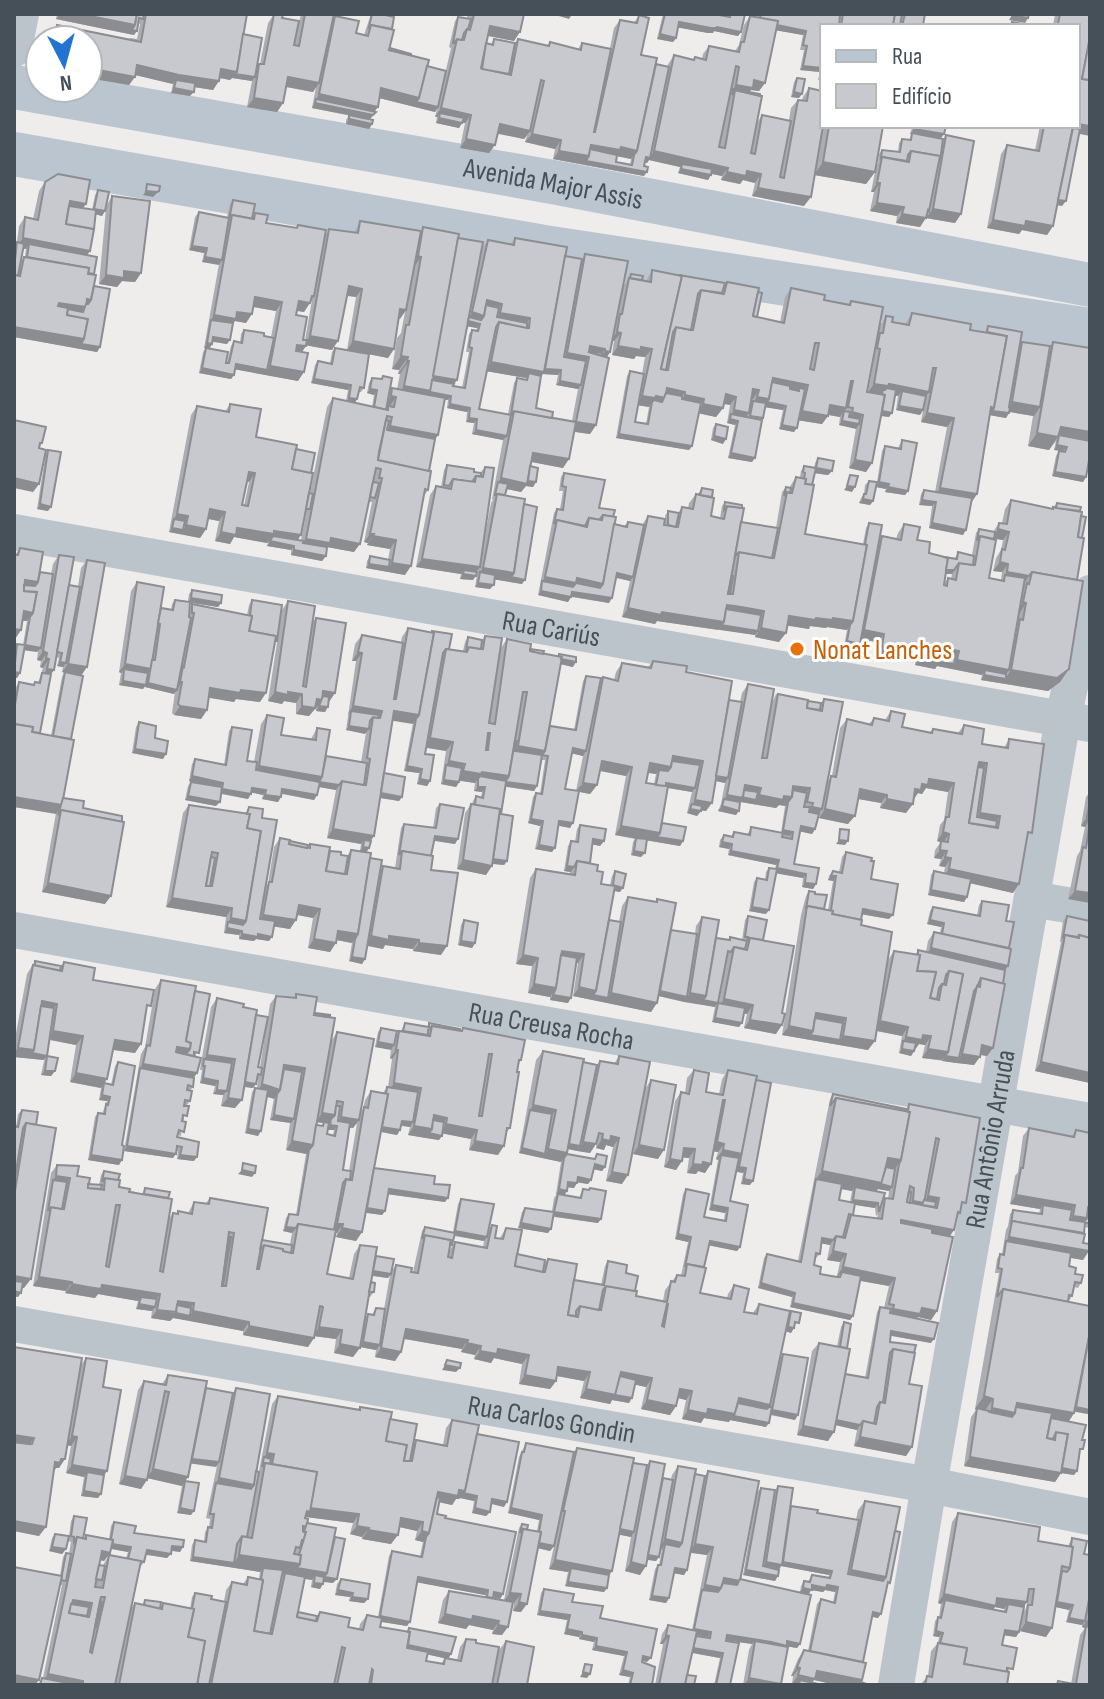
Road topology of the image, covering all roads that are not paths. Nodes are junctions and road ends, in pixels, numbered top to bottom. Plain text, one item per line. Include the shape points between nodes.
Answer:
1 (21, 14) edge
2 (14, 49) edge
3 (14, 87) edge
4 (14, 154) edge
5 (558, 183) junction
6 (544, 247) junction
7 (1090, 285) edge
8 (1090, 330) edge
9 (14, 532) edge
10 (1090, 593) edge
11 (1077, 722) edge
12 (1032, 899) junction
13 (1090, 909) edge
14 (14, 930) edge
15 (996, 1104) junction
16 (1090, 1121) edge
17 (14, 1324) edge
18 (929, 1485) junction
19 (1090, 1517) edge
20 (896, 1685) edge

1 - 2 street
3 - 5 street, Avenida Major Assis
4 - 6 street
5 - 6 street
5 - 7 street, Avenida Major Assis
6 - 8 street
9 - 11 street, Rua Cariús
10 - 11 street, Rua Antônio Arruda
11 - 12 street, Rua Antônio Arruda
12 - 13 street
12 - 15 street, Rua Antônio Arruda
14 - 15 street, Rua Creusa Rocha
15 - 16 street, Rua Creusa Rocha
15 - 18 street, Rua Antônio Arruda
17 - 18 street, Rua Carlos Gondin
18 - 19 street, Rua Carlos Gondin
18 - 20 street, Rua Antônio Arruda

